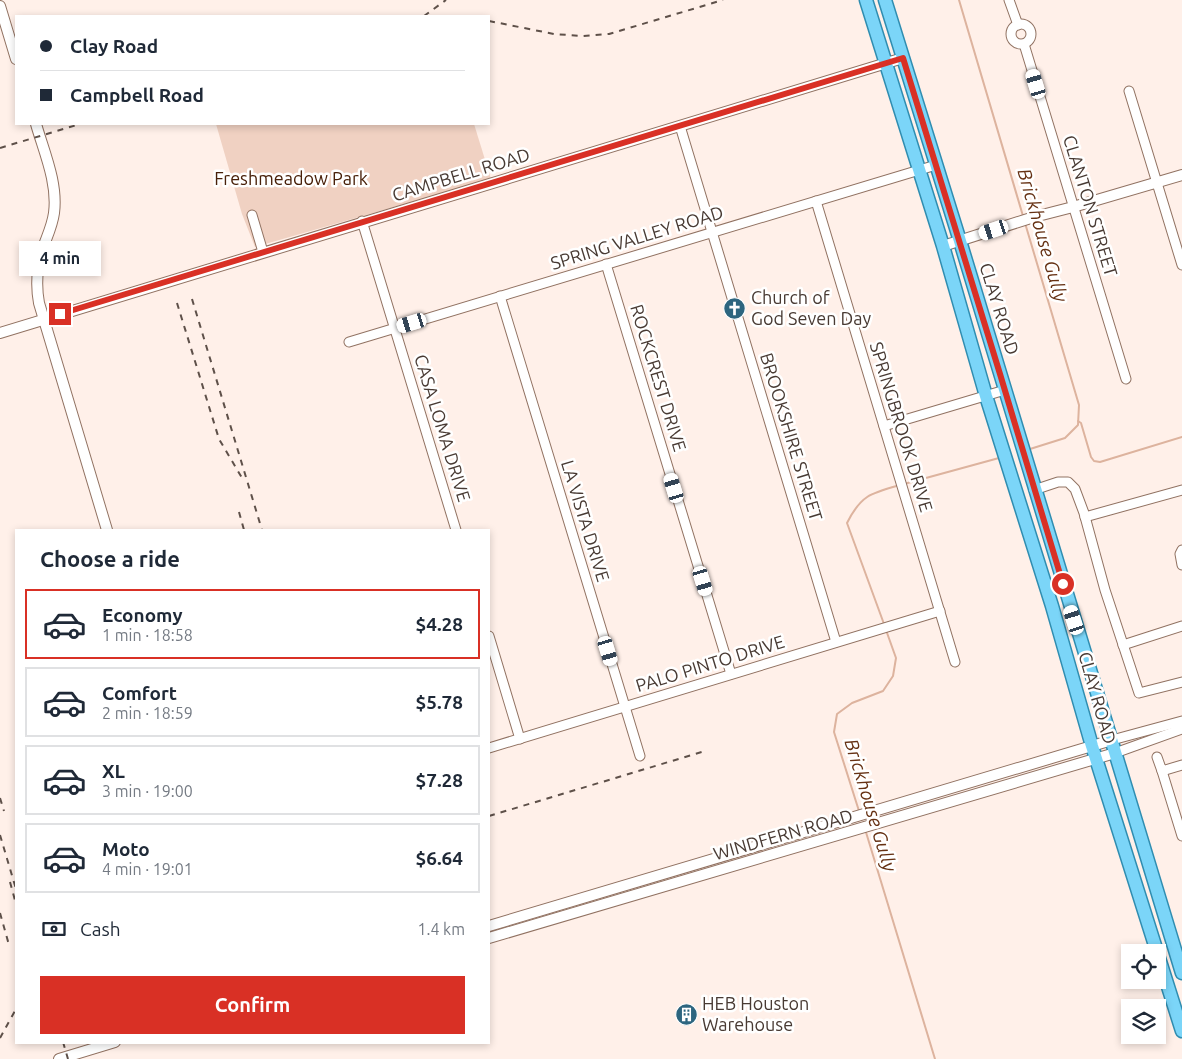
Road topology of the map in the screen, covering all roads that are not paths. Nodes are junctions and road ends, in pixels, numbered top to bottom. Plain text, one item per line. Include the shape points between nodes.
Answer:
1 (866, 0) edge
2 (885, 0) edge
3 (1009, 0) edge
4 (0, 6) edge
5 (1018, 25) junction
6 (1024, 44) junction
7 (15, 56) edge
8 (903, 58) junction
9 (886, 64) junction
10 (1129, 91) dead end
11 (36, 125) edge
12 (680, 126) junction
13 (936, 165) junction
14 (919, 170) junction
15 (1182, 175) edge
16 (1157, 182) junction
17 (816, 201) junction
18 (1073, 207) junction
19 (252, 214) dead end
20 (362, 221) junction
21 (712, 232) junction
22 (960, 241) junction
23 (943, 246) junction
24 (263, 252) junction
25 (606, 264) junction
26 (1182, 265) edge
27 (500, 296) junction
28 (43, 319) junction
29 (395, 328) junction
30 (0, 332) edge
31 (349, 342) dead end
32 (1126, 379) dead end
33 (1005, 390) junction
34 (986, 396) junction
35 (884, 426) junction
36 (1034, 490) junction
37 (1182, 490) edge
38 (1085, 517) junction
39 (107, 529) edge
40 (456, 529) edge
41 (1182, 550) edge
42 (1182, 565) edge
43 (1068, 603) junction
44 (1052, 606) junction
45 (940, 611) junction
46 (1182, 626) edge
47 (490, 639) edge
48 (836, 642) junction
49 (1123, 645) junction
50 (955, 662) dead end
51 (731, 674) junction
52 (1182, 682) edge
53 (624, 707) junction
54 (1182, 721) edge
55 (1182, 729) edge
56 (520, 739) junction
57 (1112, 740) junction
58 (1092, 746) junction
59 (490, 748) edge
60 (1115, 753) junction
61 (640, 756) dead end
62 (1157, 757) dead end
63 (1096, 760) junction
64 (1182, 765) edge
65 (1162, 771) junction
66 (967, 783) junction
67 (970, 796) junction
68 (881, 809) junction
69 (1180, 821) edge
70 (877, 824) junction
71 (1182, 836) edge
72 (490, 926) edge
73 (490, 938) edge
74 (1156, 944) edge
75 (1177, 956) junction
76 (1166, 959) edge
77 (1182, 973) edge
78 (1166, 977) edge
79 (1182, 1031) edge
80 (108, 1044) edge
81 (59, 1059) edge

1 - 9 main road, CLAY ROAD
2 - 8 main road, CLAY ROAD
3 - 5 street, CLANTON STREET
4 - 7 street
5 - 6 street, CLANTON STREET via 1012,30 1012,37 1016,43
5 - 6 street, CLANTON STREET via 1025,25 1030,31 1030,39
6 - 18 street, CLANTON STREET
8 - 9 street, CAMPBELL ROAD
8 - 13 main road, CLAY ROAD
9 - 12 street, CAMPBELL ROAD
9 - 14 main road, CLAY ROAD
10 - 16 street
11 - 28 street via 55,195 52,222 38,274 37,294
12 - 20 street, CAMPBELL ROAD
12 - 21 street, BROOKSHIRE STREET
13 - 14 street, SPRING VALLEY ROAD
13 - 22 main road, CLAY ROAD
14 - 17 street, SPRING VALLEY ROAD
14 - 23 main road, CLAY ROAD
15 - 16 street
16 - 18 street
16 - 26 street
17 - 21 street, SPRING VALLEY ROAD
17 - 35 street, SPRINGBROOK DRIVE
18 - 22 street
18 - 32 street, CLANTON STREET
19 - 24 street
20 - 24 street, CAMPBELL ROAD
20 - 29 street, CASA LOMA DRIVE
21 - 25 street, SPRING VALLEY ROAD
21 - 48 street, BROOKSHIRE STREET
22 - 23 street
22 - 33 main road, CLAY ROAD
23 - 34 main road, CLAY ROAD
24 - 28 street, CAMPBELL ROAD
25 - 27 street, SPRING VALLEY ROAD
25 - 51 street, ROCKCREST DRIVE
27 - 29 street, SPRING VALLEY ROAD
27 - 53 street, LA VISTA DRIVE
28 - 30 street, CAMPBELL ROAD
28 - 39 street
29 - 31 street, SPRING VALLEY ROAD
29 - 40 street, CASA LOMA DRIVE
33 - 34 street
33 - 36 main road, CLAY ROAD
34 - 35 street
34 - 44 main road, CLAY ROAD
35 - 45 street, SPRINGBROOK DRIVE
36 - 38 street via 1068,482 1075,489
36 - 43 main road, CLAY ROAD
37 - 38 street
38 - 49 street
41 - 42 street
43 - 44 main road
43 - 57 main road, CLAY ROAD
44 - 58 main road, CLAY ROAD
45 - 48 street, PALO PINTO DRIVE
45 - 50 street, SPRINGBROOK DRIVE
46 - 49 street
47 - 56 street
48 - 51 street, PALO PINTO DRIVE
49 - 52 street via 1140,693
51 - 53 street, PALO PINTO DRIVE
53 - 56 street, PALO PINTO DRIVE
53 - 61 street, LA VISTA DRIVE
54 - 57 street
55 - 60 street
56 - 59 street, PALO PINTO DRIVE
57 - 58 street, WINDFERN ROAD
57 - 60 main road, CLAY ROAD
58 - 63 main road, CLAY ROAD
58 - 66 street, WINDFERN ROAD
60 - 63 street, WINDFERN ROAD
60 - 75 main road, CLAY ROAD
62 - 65 street
63 - 67 street, WINDFERN ROAD
63 - 74 main road, CLAY ROAD
64 - 65 street
65 - 69 street
66 - 67 street
66 - 68 street, WINDFERN ROAD
67 - 70 street, WINDFERN ROAD
68 - 70 street
68 - 72 street, WINDFERN ROAD
69 - 71 street
70 - 73 street, WINDFERN ROAD
75 - 76 main road
75 - 77 main road, CLAY ROAD
78 - 79 main road, CLAY ROAD
80 - 81 street

